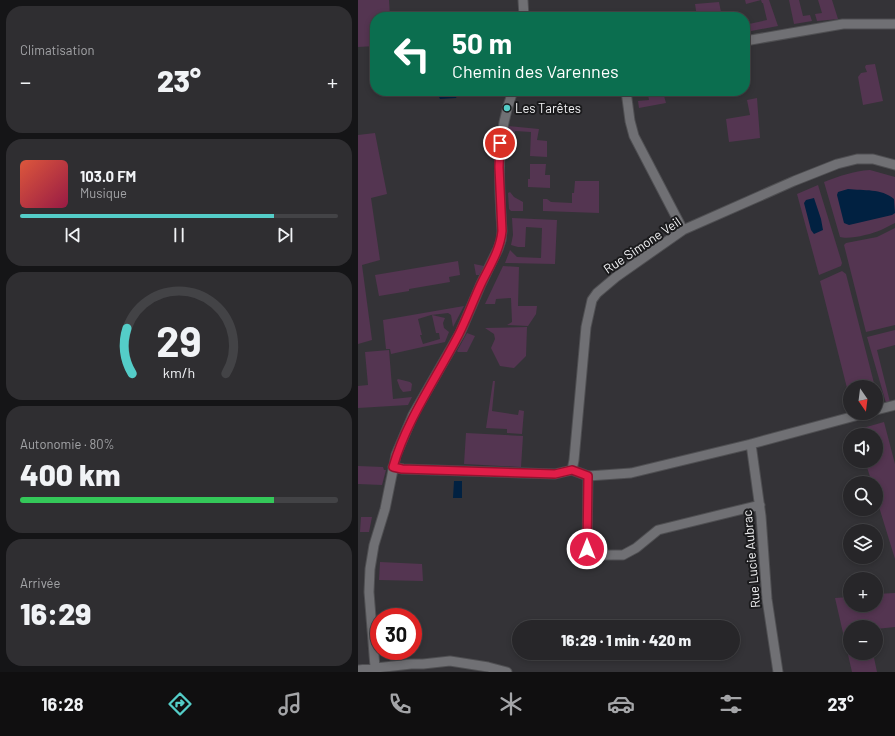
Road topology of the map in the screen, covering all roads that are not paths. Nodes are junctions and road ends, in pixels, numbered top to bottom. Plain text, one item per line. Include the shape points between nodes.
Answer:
1 (523, 0) edge
2 (524, 12) edge
3 (895, 24) edge
4 (750, 39) edge
5 (512, 96) edge
6 (627, 96) edge
7 (895, 165) edge
8 (683, 230) junction
9 (895, 405) edge
10 (883, 408) edge
11 (843, 419) edge
12 (751, 444) junction
13 (393, 467) junction
14 (572, 470) junction
15 (588, 476) junction
16 (760, 505) junction
17 (375, 667) junction
18 (358, 670) edge
19 (507, 672) edge
20 (778, 672) edge

1 - 2 street
3 - 4 street via 843,24
5 - 13 street via 500,143 501,240 460,333 413,416
6 - 8 street via 634,136
7 - 8 street, Rue Simone Veil via 873,159 857,159 837,164
8 - 14 street, Rue Simone Veil via 616,277 592,300 586,327
9 - 10 street
11 - 12 street
12 - 15 street via 631,473
12 - 16 street, Rue Lucie Aubrac
13 - 14 street via 555,474
13 - 17 street via 370,569 369,592
14 - 15 street
15 - 16 street via 587,549 594,555 623,555 658,530
16 - 20 street, Rue Lucie Aubrac via 767,599
17 - 18 street
17 - 19 street via 450,661 488,666

